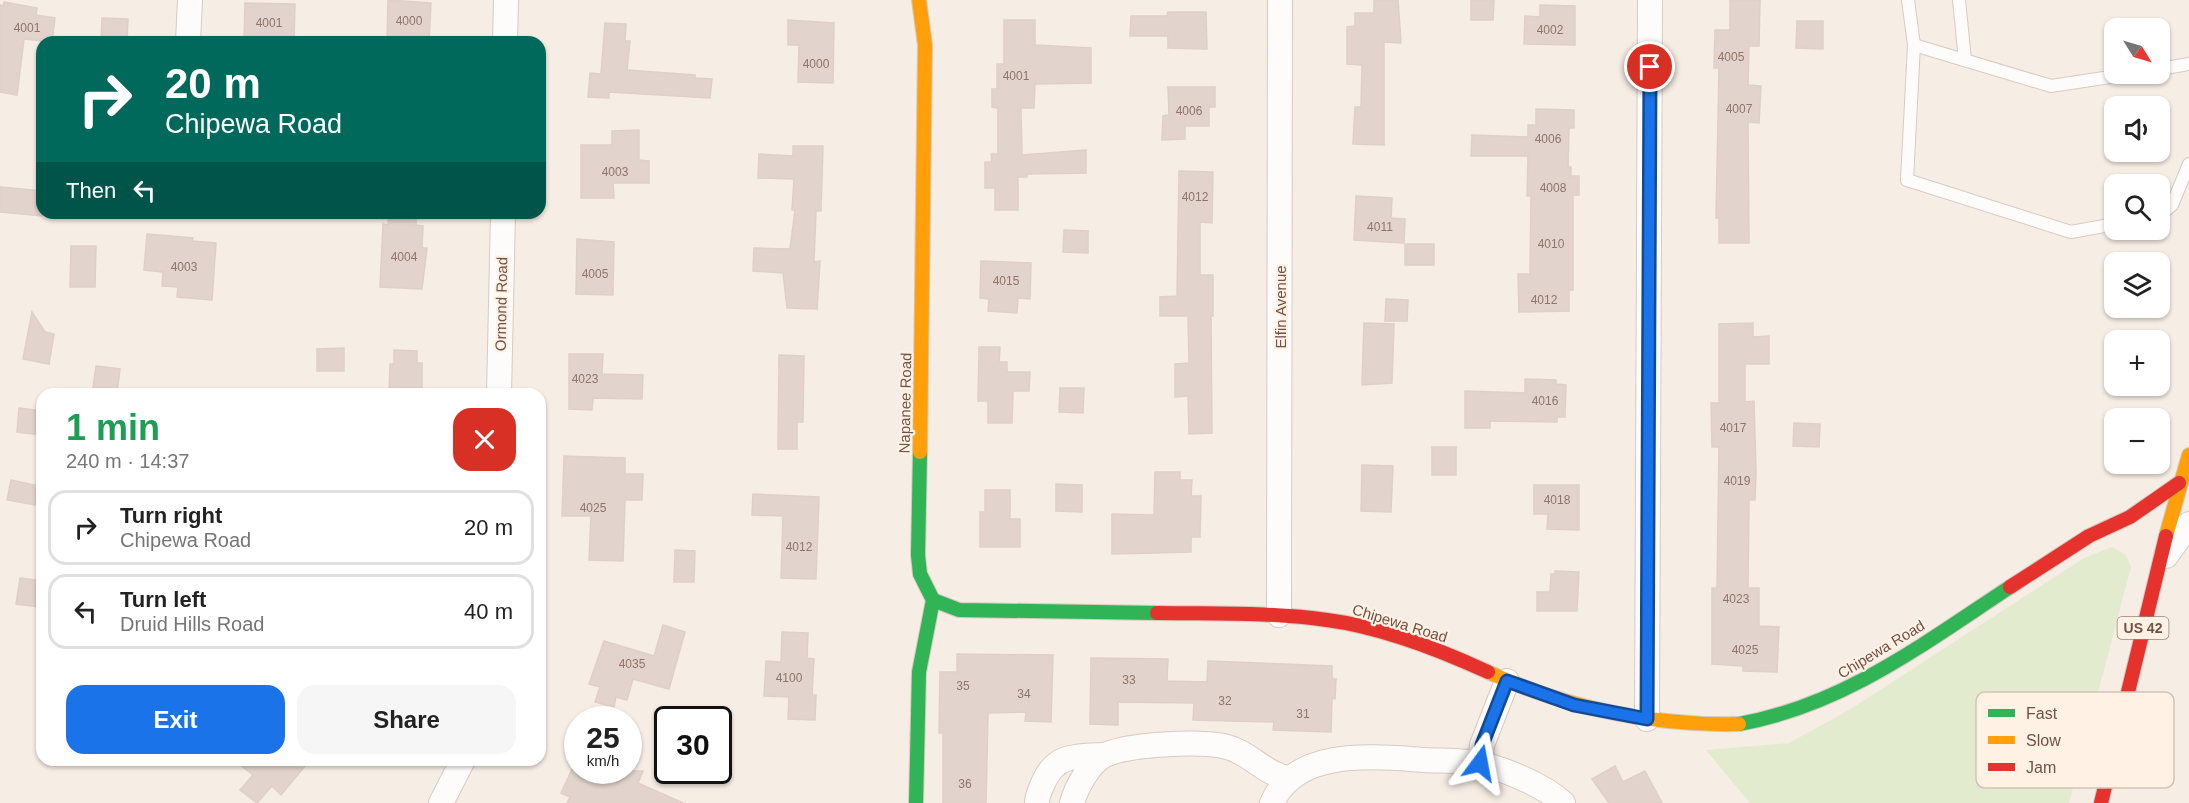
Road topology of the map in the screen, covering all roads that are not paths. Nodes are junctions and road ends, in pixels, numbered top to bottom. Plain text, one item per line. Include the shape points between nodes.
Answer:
1 (190, 0) edge
2 (506, 0) edge
3 (919, 0) edge
4 (1280, 0) edge
5 (1650, 0) edge
6 (1908, 0) edge
7 (1959, 0) edge
8 (188, 36) edge
9 (505, 36) edge
10 (1914, 45) junction
11 (1965, 60) junction
12 (2189, 64) edge
13 (2170, 67) edge
14 (2104, 78) edge
15 (2189, 164) edge
16 (2170, 207) edge
17 (503, 219) edge
18 (2104, 226) edge
19 (499, 388) edge
20 (2189, 455) edge
21 (2179, 483) junction
22 (2189, 524) edge
23 (2157, 567) junction
24 (933, 600) junction
25 (1279, 615) junction
26 (1507, 681) junction
27 (2127, 692) edge
28 (1647, 719) junction
29 (1104, 755) junction
30 (1480, 763) junction
31 (461, 766) edge
32 (1288, 778) junction
33 (2105, 788) edge
34 (441, 803) edge
35 (916, 803) edge
36 (1037, 803) edge
37 (1072, 803) edge
38 (1272, 803) edge
39 (1563, 803) edge
40 (2101, 803) edge

1 - 8 street
2 - 9 street
3 - 24 street, Napanee Road via 925,45 925,210 918,555 920,574
4 - 25 street, Elfin Avenue
5 - 28 street
6 - 10 lane
7 - 11 lane
10 - 11 lane
10 - 18 lane via 1907,180 2071,232
11 - 14 lane via 2052,86
12 - 13 lane
15 - 16 lane
17 - 19 street, Ormond Road
20 - 21 street, US 42
21 - 23 street, US 42
21 - 28 street, Chipewa Road via 2130,517 2089,536 1874,676 1818,703 1739,724 1695,725
22 - 23 street
23 - 27 street, US 42
24 - 25 street, Chipewa Road via 959,610
24 - 35 street via 919,672
25 - 26 street, Chipewa Road via 1329,620 1434,647
26 - 28 street, Chipewa Road via 1574,705
26 - 30 street via 1482,745
29 - 32 street via 1145,745 1223,745 1252,758 1276,776
29 - 36 street via 1071,756 1058,761 1048,773
29 - 37 street via 1075,792
30 - 32 street via 1367,757 1309,767
30 - 39 street via 1553,794
31 - 34 street
32 - 38 street
33 - 40 street, US 42

